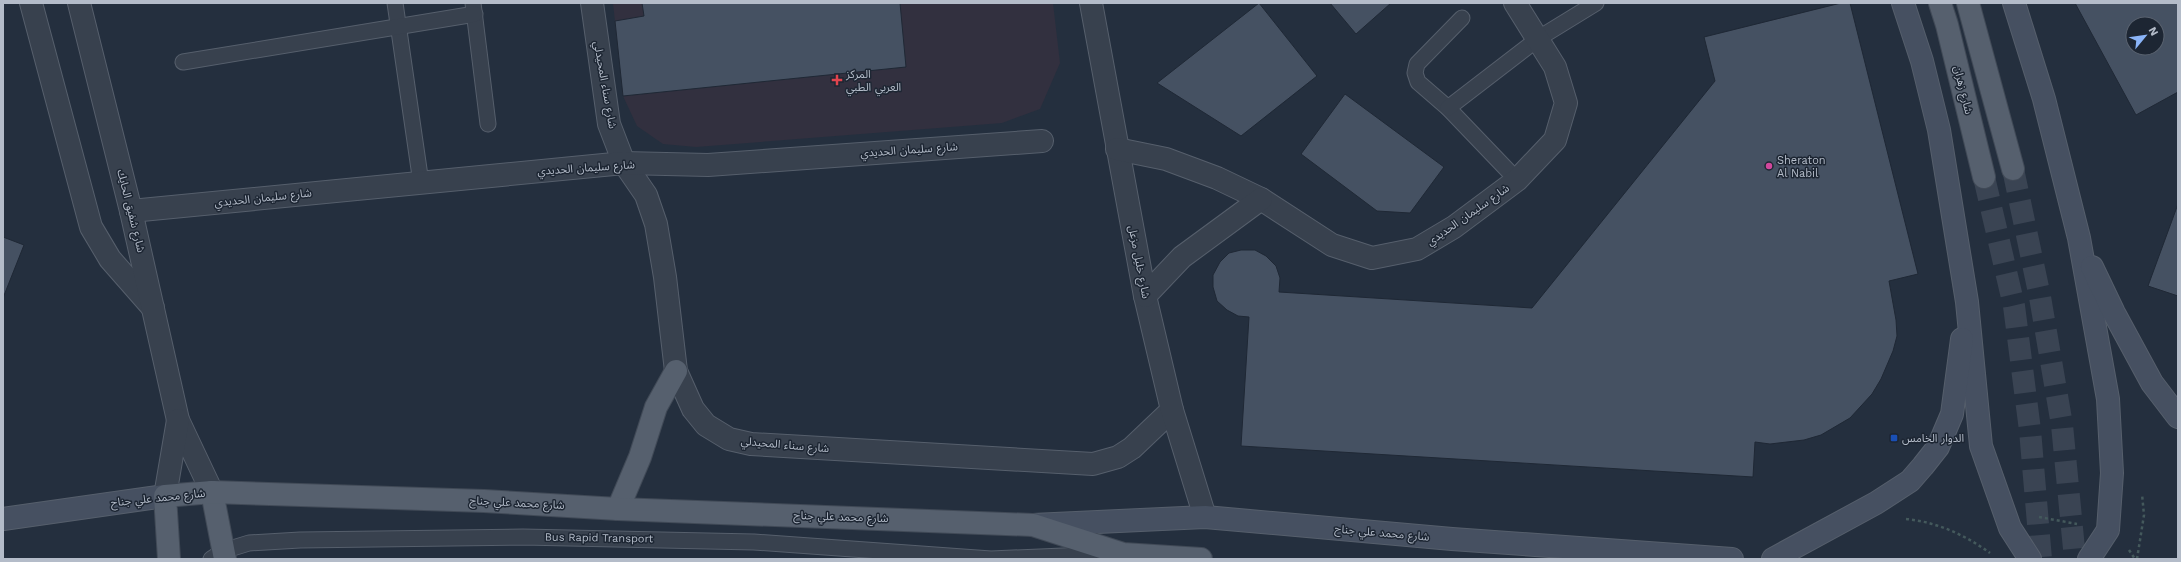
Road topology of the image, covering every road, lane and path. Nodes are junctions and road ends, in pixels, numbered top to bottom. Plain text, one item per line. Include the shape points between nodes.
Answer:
1 (31, 3) edge
2 (79, 3) edge
3 (395, 3) edge
4 (592, 3) edge
5 (1091, 3) edge
6 (1515, 3) edge
7 (1596, 3) edge
8 (1903, 3) edge
9 (1940, 3) edge
10 (1968, 3) edge
11 (2014, 3) edge
12 (474, 9) edge
13 (1462, 18) dead end
14 (399, 26) junction
15 (1539, 38) junction
16 (183, 62) dead end
17 (1448, 108) junction
18 (488, 124) dead end
19 (1042, 141) dead end
20 (1117, 149) junction
21 (624, 163) junction
22 (2013, 169) tunnel mouth
23 (1984, 177) tunnel mouth
24 (1517, 180) junction
25 (421, 183) junction
26 (1261, 199) junction
27 (131, 210) junction
28 (2079, 238) junction
29 (1145, 296) junction
30 (1968, 302) junction
31 (154, 310) junction
32 (676, 371) junction
33 (1172, 410) junction
34 (2178, 417) edge
35 (178, 420) junction
36 (212, 492) junction
37 (2142, 492) dead end
38 (166, 496) junction
39 (618, 509) junction
40 (1205, 517) junction
41 (1898, 518) dead end
42 (3, 519) edge
43 (1033, 524) junction
44 (2010, 528) junction
45 (2108, 530) junction
46 (1123, 554) junction
47 (220, 556) edge
48 (169, 559) edge
49 (991, 559) edge
50 (1201, 559) edge
51 (1732, 559) edge
52 (1773, 559) edge
53 (2030, 559) edge
54 (2089, 559) edge
55 (2136, 559) edge

1 - 31 street via 91,227 110,259
2 - 27 street, شارع شفيق الحايك
3 - 14 lane
4 - 21 street, شارع سناء المحيدلي via 609,124
5 - 20 street, شارع خليل مزعل
6 - 15 street, شارع سليمان الحديدي
7 - 15 lane
8 - 30 main road via 1922,61 1939,130
9 - 23 main road, شارع زهران
10 - 22 main road
11 - 28 main road via 2044,99
12 - 14 lane
12 - 18 lane
13 - 17 lane via 1417,64 1415,73 1418,82
14 - 16 lane
14 - 25 lane
15 - 17 lane
15 - 24 street, شارع سليمان الحديدي via 1555,67 1566,103 1555,140
17 - 24 lane
19 - 21 street, شارع سليمان الحديدي via 708,165
20 - 26 street, شارع سليمان الحديدي via 1166,159 1217,178
20 - 29 street, شارع خليل مزعل
21 - 25 street, شارع سليمان الحديدي
21 - 32 street, شارع سناء المحيدلي via 646,195 656,224
24 - 26 street, شارع سليمان الحديدي via 1454,227 1417,249 1372,258 1332,245
25 - 27 street, شارع سليمان الحديدي
26 - 29 street via 1182,257
27 - 31 street, شارع شفيق الحايك
28 - 34 main road via 2121,327 2152,383
28 - 45 main road via 2108,399 2112,473
29 - 33 street, شارع خليل مزعل
30 - 44 main road via 1981,446
30 - 52 main road via 1952,414 1938,447 1910,481 1876,503
31 - 35 street, شارع شفيق الحايك
32 - 33 street, شارع سناء المحيدلي via 693,409 706,425 729,440 752,444 1093,464 1118,457 1132,448
32 - 39 main road via 656,407 640,457
33 - 40 street, شارع خليل مزعل
35 - 36 street, شارع شفيق الحايك
35 - 38 street, شارع شفيق الحايك
36 - 38 main road, شارع محمد علي جناح
36 - 39 main road, شارع محمد علي جناح via 484,501
36 - 47 main road
37 - 55 path via 2144,515
38 - 42 main road, شارع محمد علي جناح
38 - 48 main road
39 - 43 main road, شارع محمد علي جناح
40 - 43 main road, شارع محمد علي جناح
40 - 51 main road, شارع محمد علي جناح via 1452,539
41 - 44 path via 1933,525 1959,534 1993,556
43 - 46 main road, شارع محمد علي جناح
44 - 45 path via 2026,514
44 - 53 main road
45 - 54 main road
45 - 55 path via 2121,539
46 - 49 lane, Bus Rapid Transport
46 - 50 main road, شارع محمد علي جناح
47 - 49 lane, Bus Rapid Transport via 249,543 523,537 754,542

